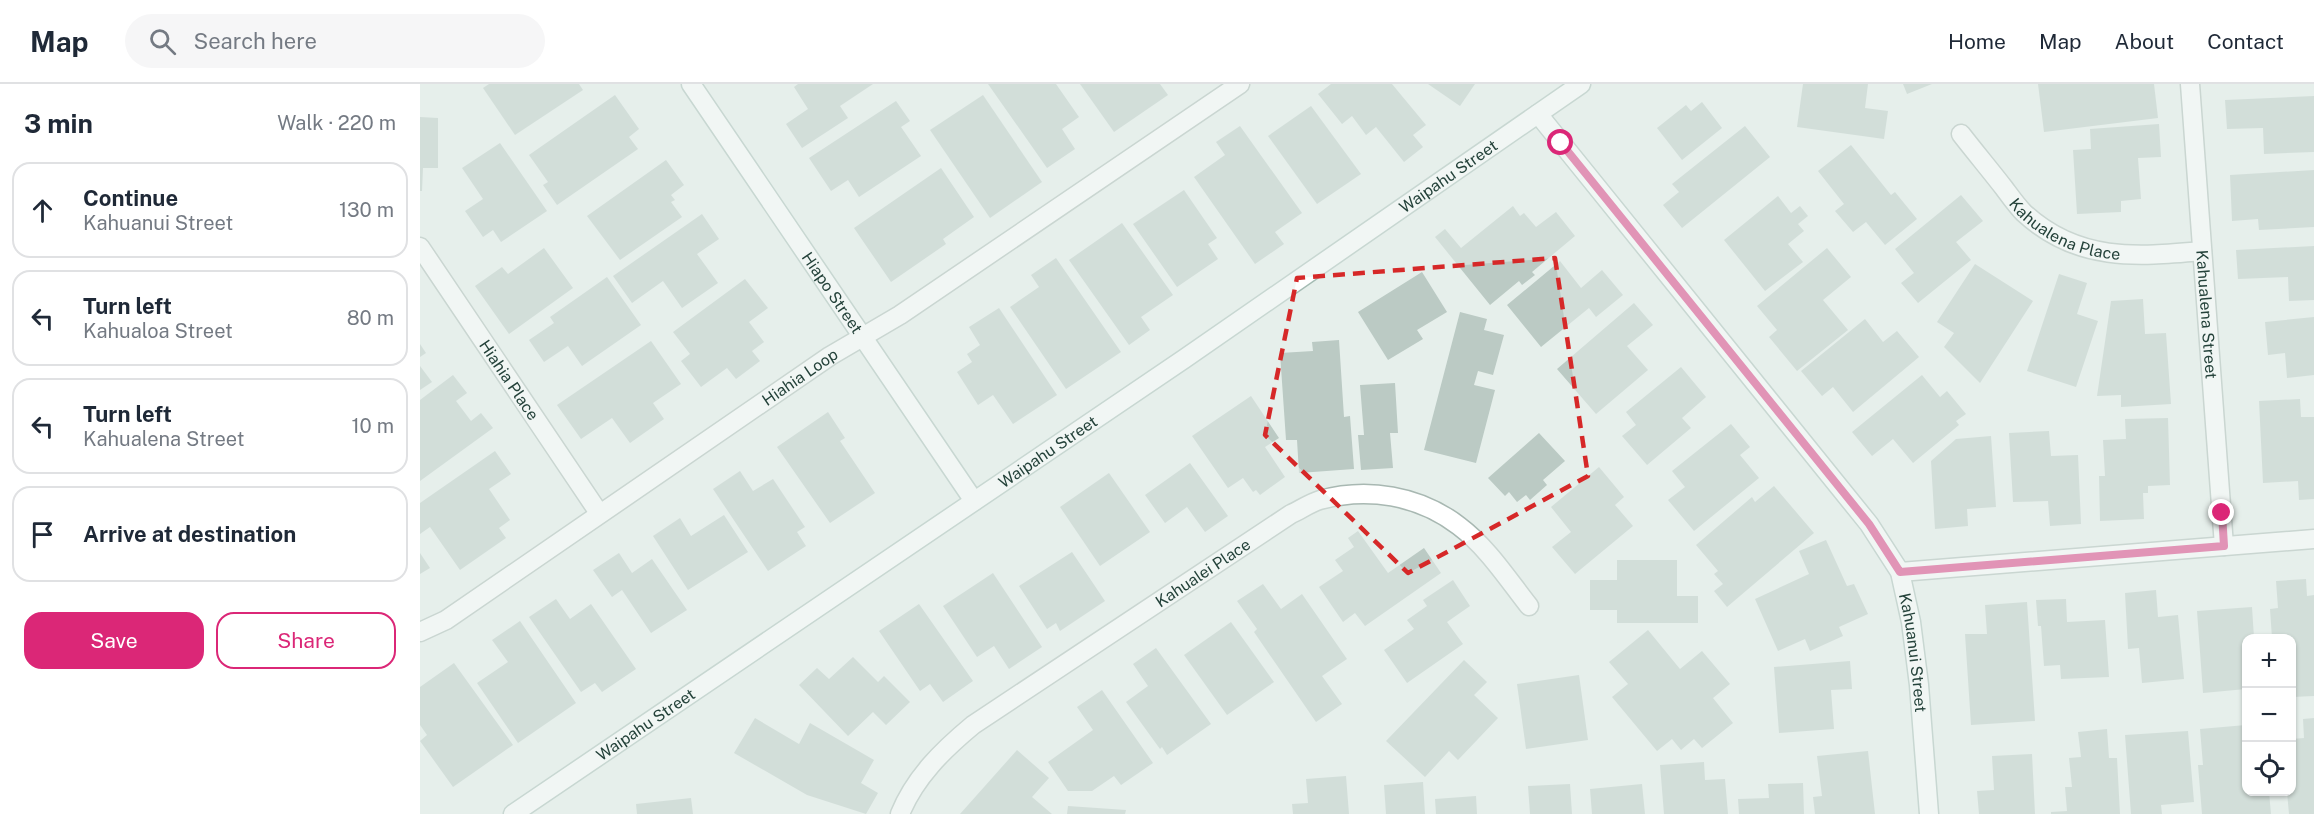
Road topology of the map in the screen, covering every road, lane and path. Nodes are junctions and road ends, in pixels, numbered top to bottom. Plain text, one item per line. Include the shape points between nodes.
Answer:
1 (692, 84) edge
2 (1240, 84) edge
3 (1581, 84) edge
4 (2190, 84) edge
5 (1538, 114) junction
6 (1961, 134) dead end
7 (420, 247) edge
8 (2202, 251) junction
9 (864, 336) junction
10 (975, 501) junction
11 (599, 513) junction
12 (2314, 539) edge
13 (2224, 546) junction
14 (1900, 572) junction
15 (1529, 606) dead end
16 (420, 632) edge
17 (513, 814) edge
18 (900, 814) edge
19 (1929, 814) edge

1 - 9 street, Hiapo Street
2 - 9 street, Hiahia Loop
3 - 5 street, Waipahu Street
4 - 8 street, Kahualena Street
5 - 10 street, Waipahu Street
5 - 14 street, Kahuanui Street via 1869,524
6 - 8 street, Kahualena Place via 2024,212 2074,245 2125,256
7 - 11 street, Hiahia Place
8 - 13 street, Kahualena Street
9 - 10 street, Hiapo Street
9 - 11 street, Hiahia Loop
10 - 17 street, Waipahu Street
11 - 16 street, Hiahia Loop via 446,620
12 - 13 street
13 - 14 street
14 - 19 street, Kahuanui Street via 1913,632
15 - 18 street, Kahualei Place via 1460,526 1432,509 1377,493 1350,493 1317,501 1291,514 973,725 944,749 922,776

